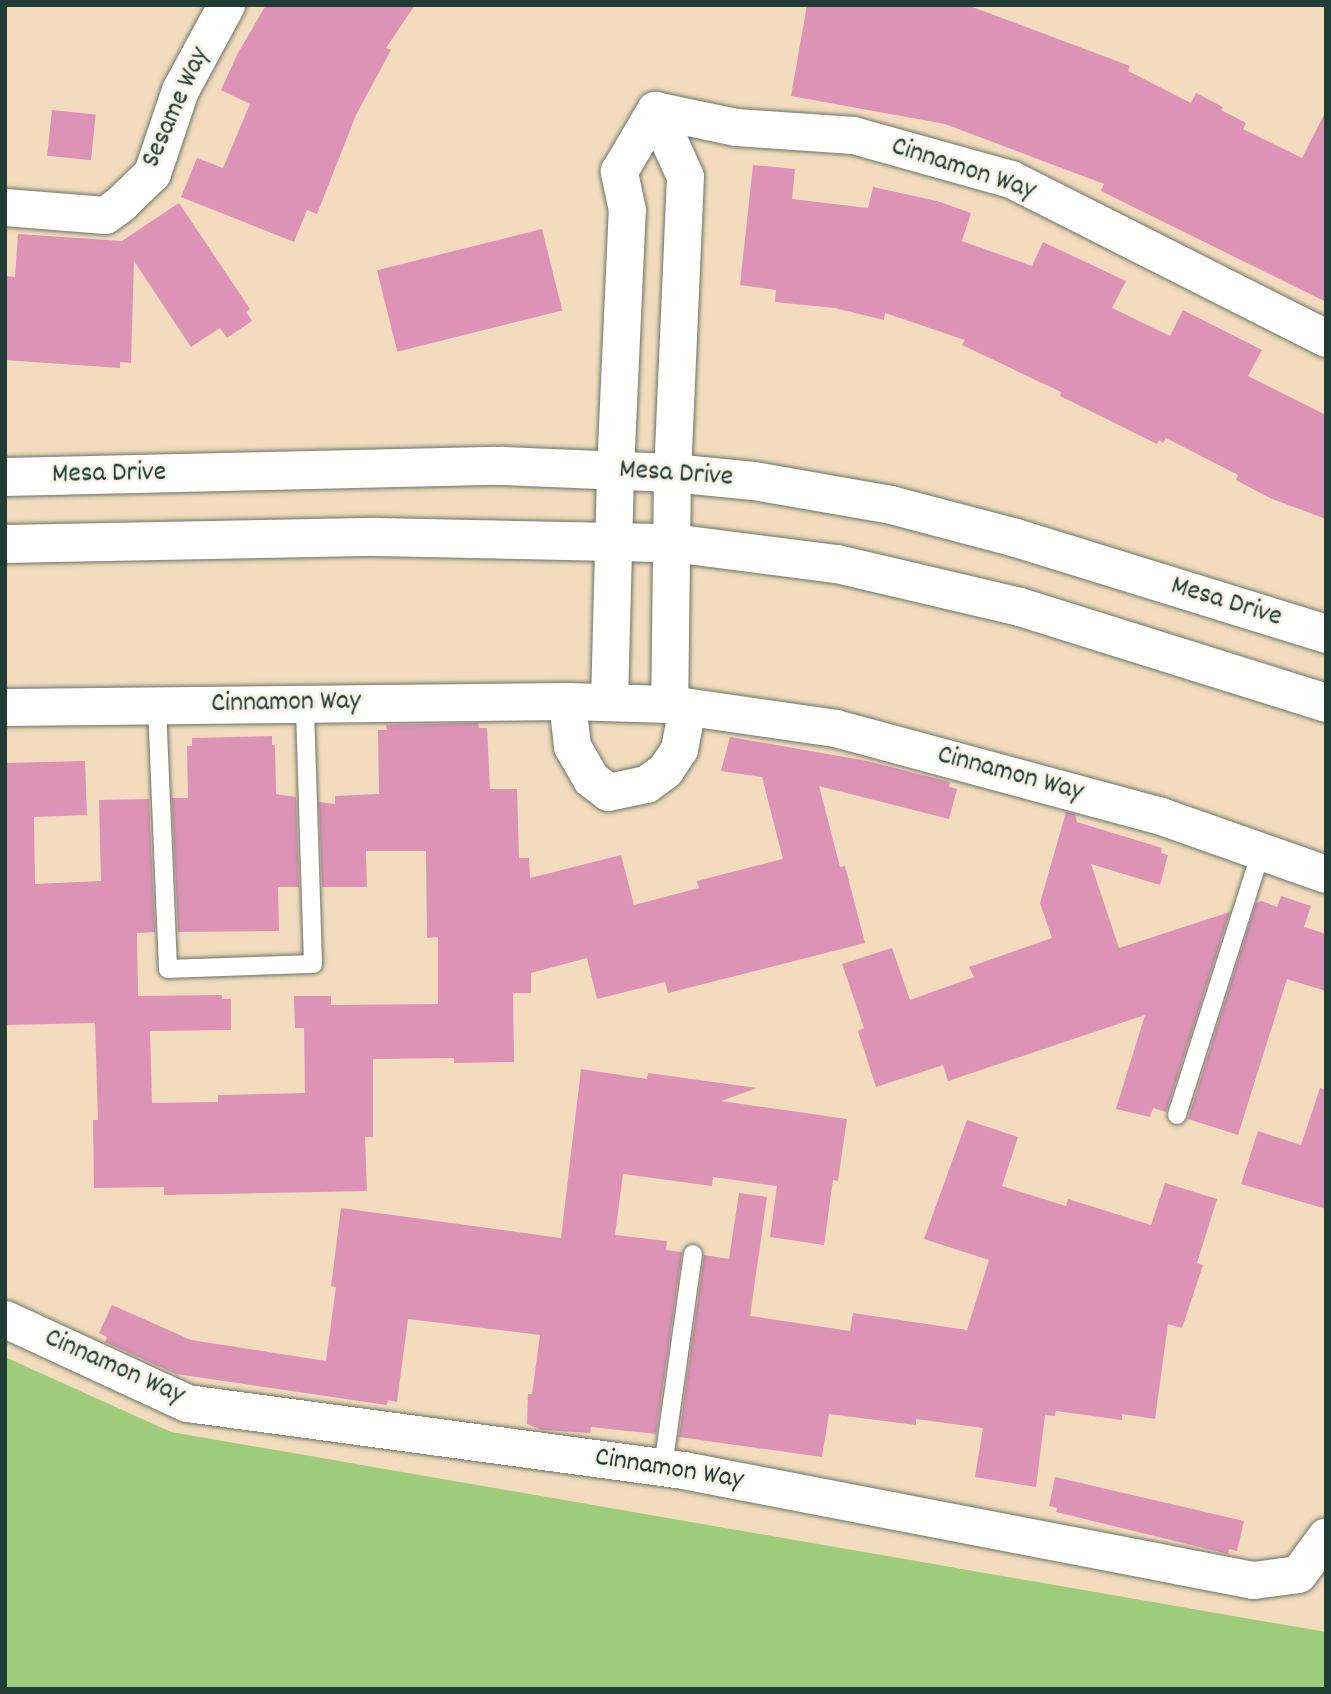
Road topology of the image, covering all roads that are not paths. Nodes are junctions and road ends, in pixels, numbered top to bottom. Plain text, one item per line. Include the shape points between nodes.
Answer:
1 (226, 5) edge
2 (655, 110) junction
3 (5, 207) edge
4 (1326, 338) edge
5 (615, 470) junction
6 (671, 472) junction
7 (5, 477) edge
8 (612, 541) junction
9 (672, 542) junction
10 (5, 544) edge
11 (1326, 634) edge
12 (567, 701) junction
13 (609, 702) junction
14 (1326, 703) edge
15 (306, 704) junction
16 (157, 706) junction
17 (678, 706) junction
18 (5, 707) edge
19 (1261, 851) junction
20 (1326, 874) edge
21 (1177, 1115) dead end
22 (692, 1254) dead end
23 (5, 1320) edge
24 (663, 1467) junction
25 (1326, 1536) edge

1 - 3 street, Sesame Way via 180,90 152,173 120,204 105,215
2 - 4 street, Cinnamon Way via 736,127 853,135 1011,179
2 - 5 street via 619,171 627,210
2 - 6 street via 685,176
5 - 6 main road, Mesa Drive
5 - 7 main road, Mesa Drive via 503,466
5 - 8 street
6 - 9 street
6 - 11 main road, Mesa Drive via 891,505 1016,538
8 - 9 main road
8 - 10 main road via 377,537
8 - 13 street
9 - 14 main road via 837,564 1020,607
9 - 17 street
12 - 13 street, Cinnamon Way
12 - 15 street, Cinnamon Way
12 - 17 street via 572,746 591,779 608,792 646,784 665,771 679,749
13 - 17 street, Cinnamon Way
15 - 16 street, Cinnamon Way
15 - 16 lane via 313,964 168,969
16 - 18 street, Cinnamon Way
17 - 19 street, Cinnamon Way via 835,728 1157,815
19 - 20 street, Cinnamon Way
19 - 21 lane
22 - 24 lane
23 - 24 street, Cinnamon Way via 187,1403
24 - 25 street, Cinnamon Way via 1253,1580 1298,1574

